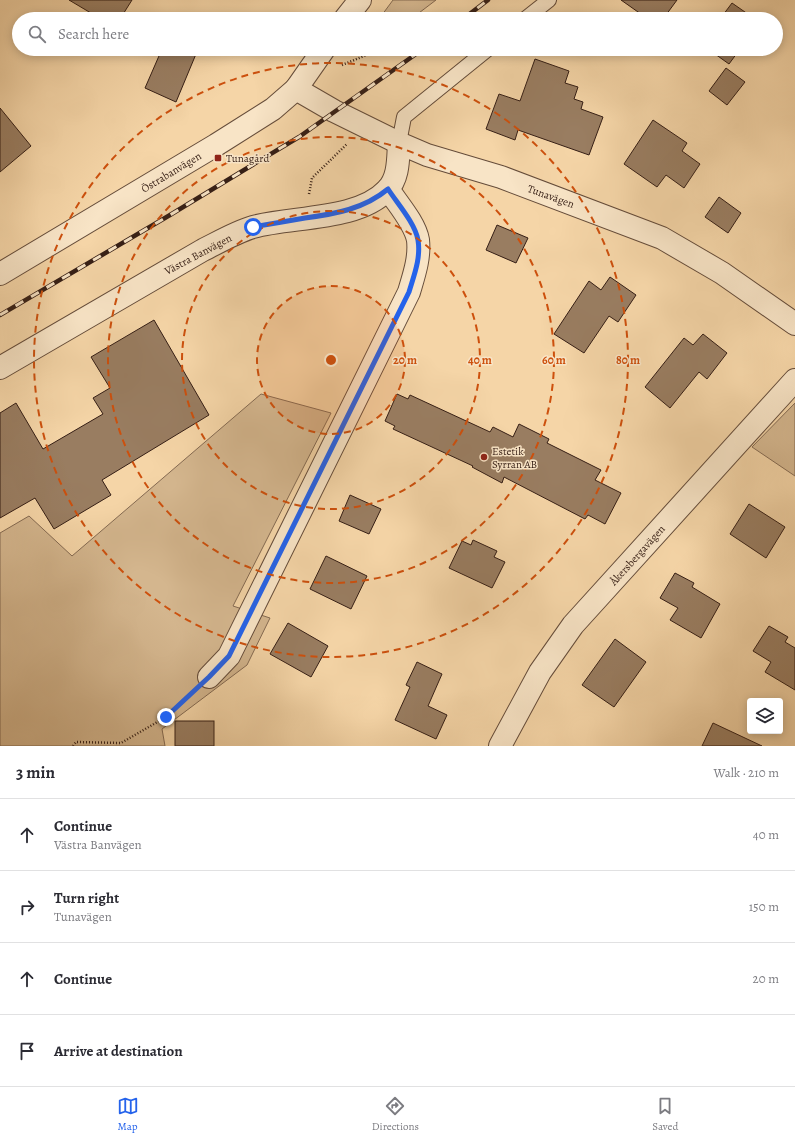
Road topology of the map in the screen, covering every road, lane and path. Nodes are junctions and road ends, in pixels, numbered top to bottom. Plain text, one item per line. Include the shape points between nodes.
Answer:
1 (360, 0) edge
2 (549, 0) edge
3 (351, 12) edge
4 (534, 12) edge
5 (319, 56) edge
6 (364, 56) edge
7 (479, 56) edge
8 (336, 67) dead end
9 (296, 89) junction
10 (364, 127) junction
11 (399, 143) junction
12 (388, 189) junction
13 (306, 218) junction
14 (0, 274) edge
15 (795, 324) edge
16 (0, 368) edge
17 (795, 380) edge
18 (209, 677) joint
19 (73, 746) edge
20 (500, 746) edge

1 - 3 street
2 - 4 lane
5 - 9 street, Östrabanvägen
6 - 8 path
7 - 11 lane via 404,116
9 - 10 street, Tunavägen
9 - 14 street, Östrabanvägen via 273,108 223,141
10 - 11 street, Tunavägen
10 - 13 path via 312,178
11 - 12 street via 396,176
11 - 15 street, Tunavägen via 427,155 501,177 662,238 722,273
12 - 13 street, Västra Banvägen via 378,197 354,208
12 - 18 street via 415,230 418,240 417,265 409,292 229,656
13 - 16 street, Västra Banvägen via 253,227 203,250
17 - 20 street, Åkersbergavägen via 573,625 540,672
18 - 19 path via 166,717 121,743 76,742

